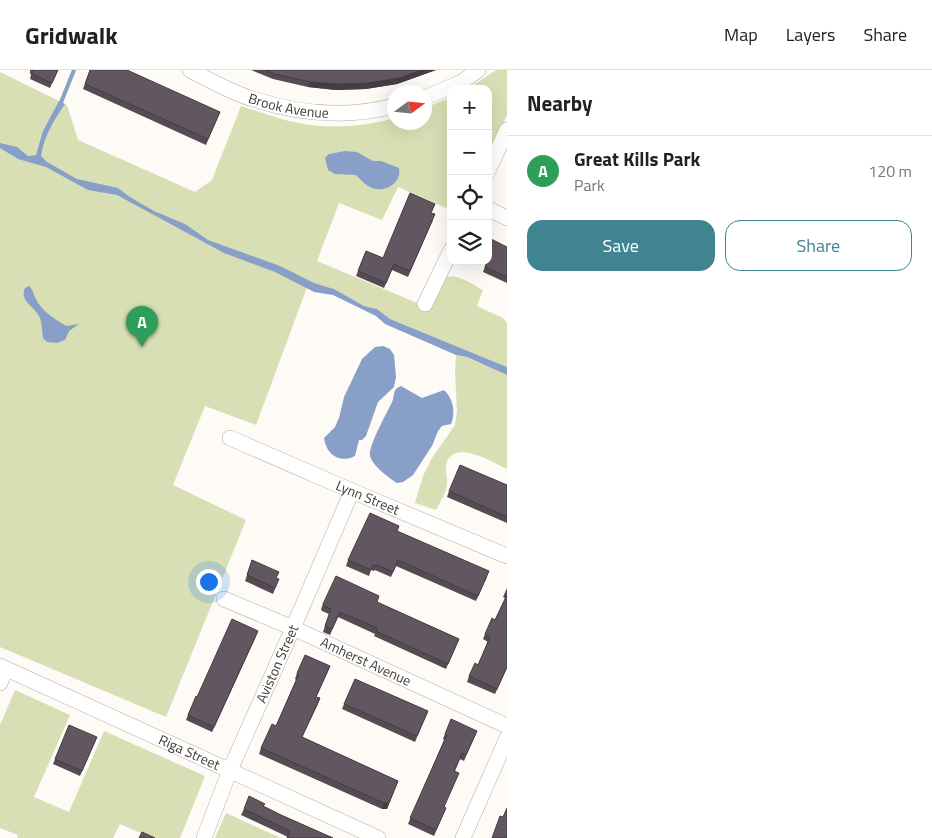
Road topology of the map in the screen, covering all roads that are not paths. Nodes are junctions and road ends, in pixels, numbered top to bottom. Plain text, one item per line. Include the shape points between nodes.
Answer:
1 (190, 70) edge
2 (478, 70) edge
3 (432, 95) edge
4 (387, 107) edge
5 (507, 130) edge
6 (492, 162) edge
7 (492, 211) edge
8 (507, 218) edge
9 (447, 258) edge
10 (425, 304) dead end
11 (230, 438) dead end
12 (352, 491) junction
13 (507, 556) edge
14 (224, 599) dead end
15 (293, 628) junction
16 (2, 673) edge
17 (507, 726) edge
18 (507, 738) edge
19 (230, 770) junction
20 (204, 838) edge
21 (378, 838) edge
22 (463, 838) edge

1 - 4 street, Brook Avenue via 252,99 286,107 321,113
2 - 3 street via 462,82
5 - 6 street
7 - 8 street
9 - 10 street
11 - 12 street, Lynn Street
12 - 13 street, Lynn Street
12 - 15 street, Aviston Street
14 - 15 street, Amherst Avenue
15 - 17 street, Amherst Avenue
15 - 19 street, Aviston Street
16 - 19 street, Riga Street
18 - 22 street
19 - 20 street, Aviston Street
19 - 21 street, Riga Street

